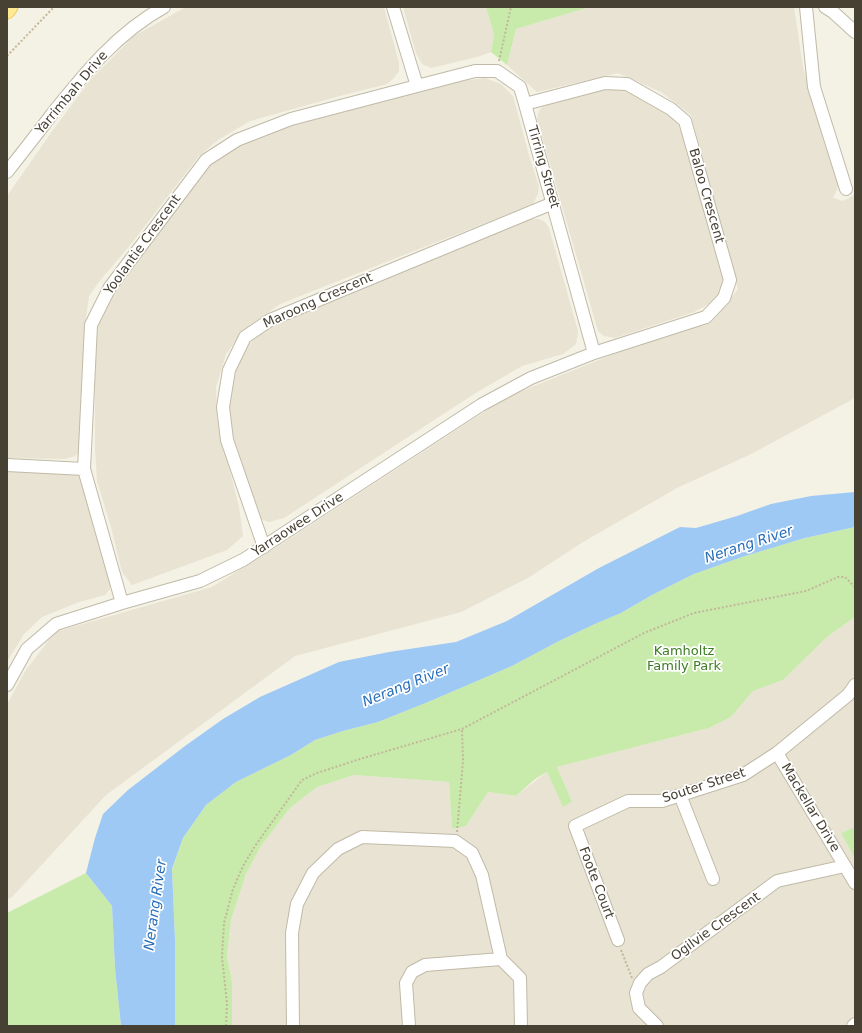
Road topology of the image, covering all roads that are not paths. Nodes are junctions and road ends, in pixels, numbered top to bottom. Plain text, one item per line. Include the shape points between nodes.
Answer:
1 (10, 7) edge
2 (164, 7) edge
3 (394, 7) edge
4 (806, 7) edge
5 (825, 7) edge
6 (7, 10) edge
7 (855, 32) edge
8 (417, 86) junction
9 (526, 104) junction
10 (7, 172) edge
11 (848, 188) edge
12 (553, 203) junction
13 (594, 353) junction
14 (7, 465) edge
15 (84, 469) junction
16 (264, 547) junction
17 (122, 603) junction
18 (7, 685) edge
19 (855, 685) edge
20 (852, 699) edge
21 (777, 753) junction
22 (680, 796) junction
23 (574, 826) joint
24 (845, 866) junction
25 (713, 880) dead end
26 (855, 883) edge
27 (618, 940) road end
28 (501, 959) junction
29 (855, 1024) edge
30 (293, 1026) edge
31 (408, 1026) edge
32 (521, 1026) edge
33 (657, 1026) edge
34 (853, 1026) edge

1 - 6 main road
2 - 10 street, Yarrimbah Drive via 141,21 100,57
3 - 8 street
4 - 11 street via 814,87
5 - 7 street
8 - 9 street, Tirring Street via 475,71 497,71 520,87
8 - 15 street, Yoolantie Crescent via 291,119 237,140 206,160 110,287 91,325
9 - 12 street, Tirring Street
9 - 13 street, Baloo Crescent via 605,83 628,84 671,109 685,121 730,280 724,298 706,317
12 - 13 street, Tirring Street
12 - 16 street, Maroong Crescent via 270,320 245,337 229,370 223,407 227,440
13 - 16 street, Yarraowee Drive via 531,378 482,405
14 - 15 street
15 - 17 street, Yoolantie Crescent
16 - 17 street, Yarraowee Drive via 200,581
17 - 18 street, Yarraowee Drive via 56,624 27,649
19 - 20 street, Souter Street
20 - 21 street, Souter Street
21 - 22 street, Souter Street via 743,775
21 - 24 street, Mackellar Drive
22 - 23 street, Souter Street via 662,801 628,801
22 - 25 street
23 - 27 street, Foote Court
24 - 26 street, Mackellar Drive
24 - 33 street, Ogilvie Crescent via 777,882 648,974 636,993 639,1008
28 - 30 street via 482,875 472,853 454,841 362,837 338,849 313,874 297,904 292,933
28 - 31 street via 425,965 412,972 406,983
28 - 32 street via 520,978
29 - 34 street

